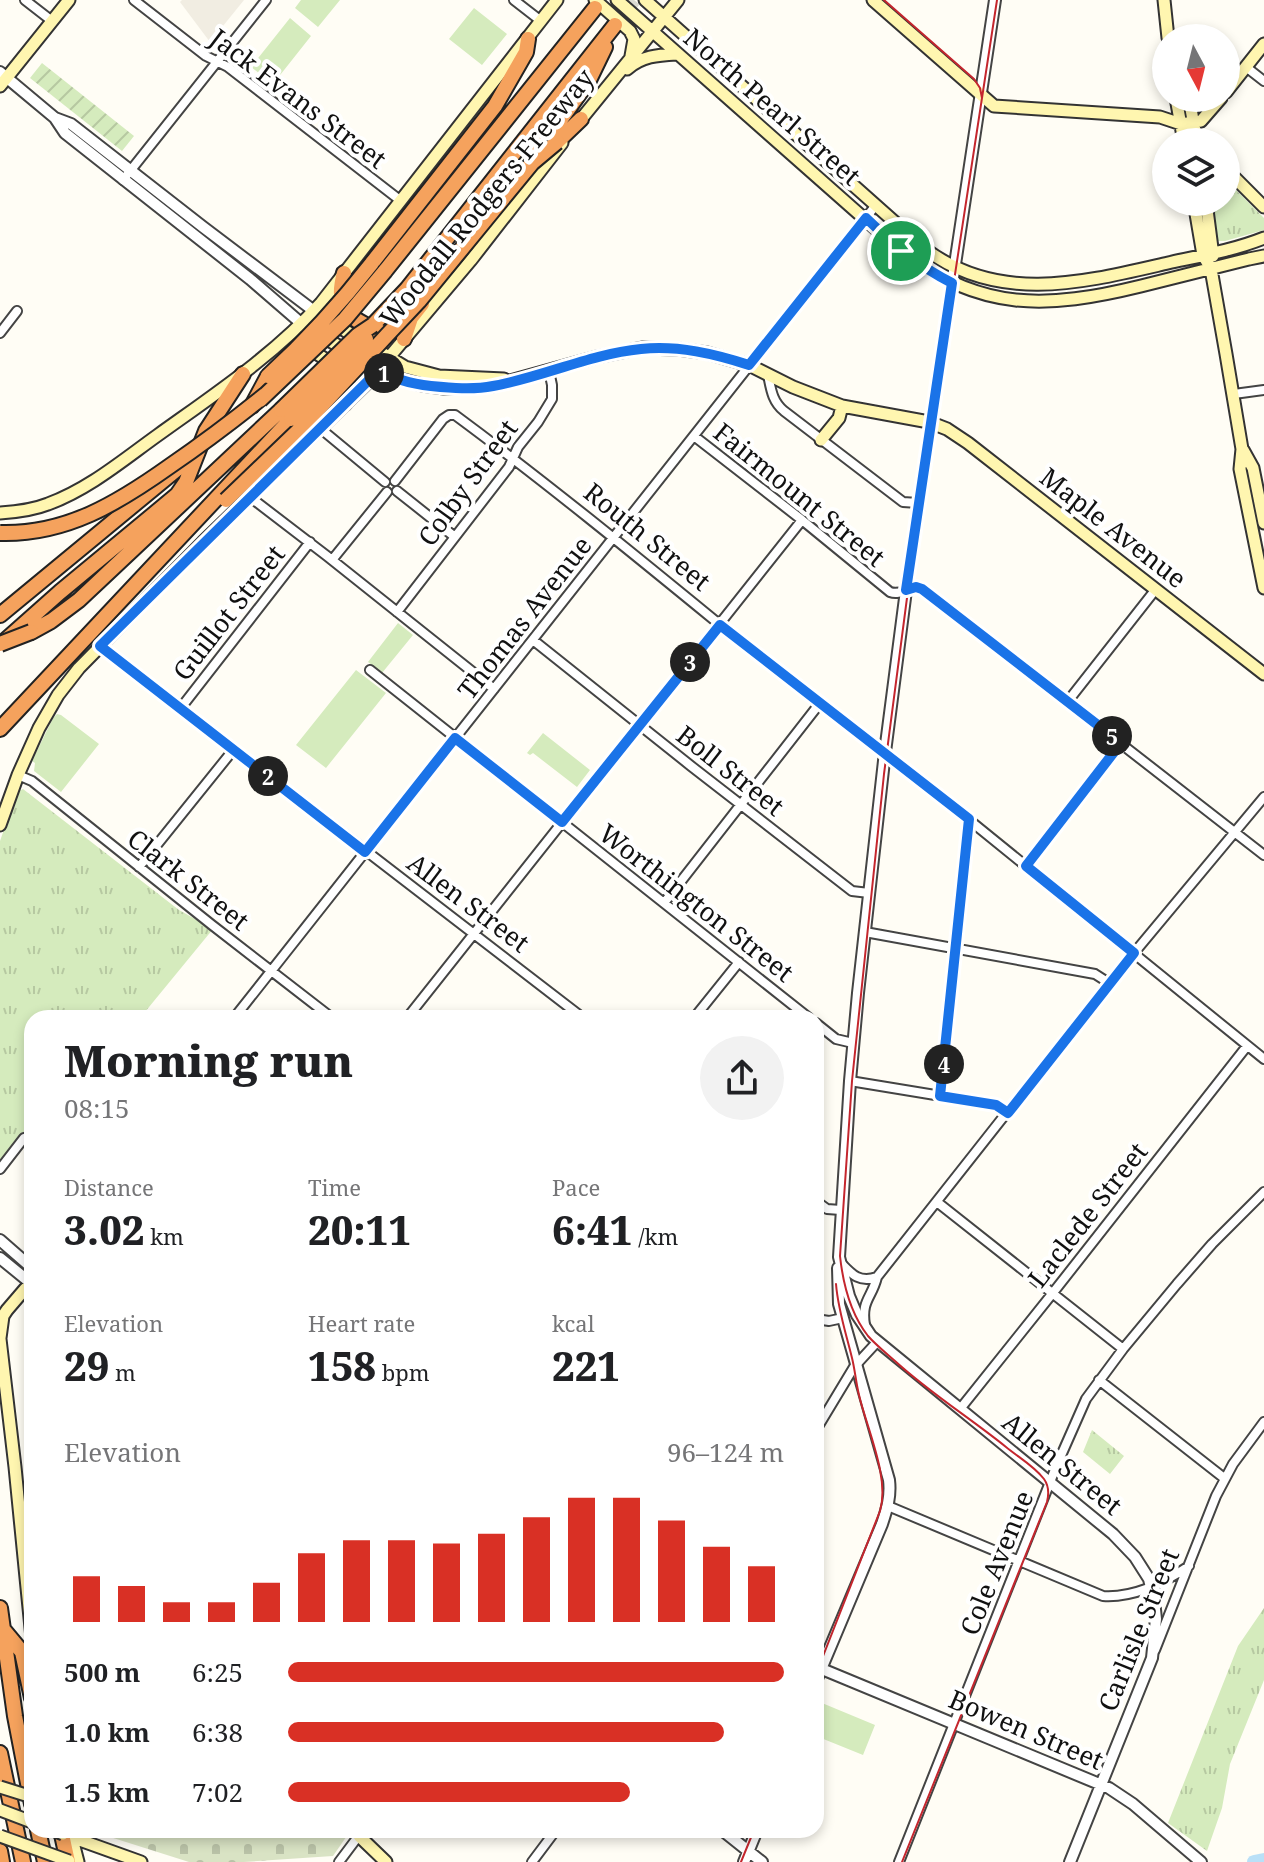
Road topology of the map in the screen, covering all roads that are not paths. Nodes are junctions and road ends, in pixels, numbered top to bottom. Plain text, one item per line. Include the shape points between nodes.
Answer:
1 (25, 0) edge
2 (69, 0) edge
3 (134, 0) edge
4 (266, 0) edge
5 (514, 0) edge
6 (557, 0) edge
7 (617, 0) edge
8 (645, 0) edge
9 (678, 0) edge
10 (873, 0) edge
11 (995, 0) edge
12 (1164, 0) edge
13 (595, 4) edge
14 (664, 17) junction
15 (52, 21) junction
16 (541, 21) junction
17 (1168, 24) edge
18 (653, 32) junction
19 (528, 39) junction
20 (1264, 44) edge
21 (677, 54) junction
22 (631, 56) junction
23 (218, 62) junction
24 (1246, 67) junction
25 (1240, 74) edge
26 (616, 75) junction
27 (2, 78) edge
28 (1264, 81) edge
29 (981, 95) junction
30 (1185, 112) edge
31 (1191, 112) edge
32 (1204, 112) edge
33 (55, 118) junction
34 (581, 119) junction
35 (1192, 122) junction
36 (1193, 128) edge
37 (1193, 128) edge
38 (131, 170) junction
39 (123, 180) junction
40 (1240, 183) edge
41 (401, 201) junction
42 (876, 205) junction
43 (1264, 207) edge
44 (1198, 216) edge
45 (1207, 216) edge
46 (866, 218) junction
47 (1264, 238) edge
48 (1208, 254) junction
49 (1264, 256) edge
50 (954, 266) junction
51 (379, 267) junction
52 (1211, 269) junction
53 (344, 273) junction
54 (952, 283) junction
55 (17, 311) dead end
56 (314, 311) junction
57 (411, 318) junction
58 (302, 324) junction
59 (373, 325) junction
60 (0, 333) edge
61 (404, 339) junction
62 (266, 356) junction
63 (389, 358) junction
64 (749, 365) junction
65 (379, 370) junction
66 (549, 371) junction
67 (243, 374) junction
68 (768, 375) junction
69 (517, 379) junction
70 (1264, 390) edge
71 (1234, 394) junction
72 (265, 395) junction
73 (346, 404) junction
74 (252, 406) junction
75 (842, 406) junction
76 (930, 423) junction
77 (321, 429) junction
78 (694, 436) junction
79 (821, 440) junction
80 (1242, 449) junction
81 (513, 458) junction
82 (389, 485) junction
83 (250, 497) junction
84 (918, 503) junction
85 (0, 513) edge
86 (802, 520) junction
87 (1264, 523) edge
88 (192, 525) junction
89 (0, 533) edge
90 (455, 537) junction
91 (613, 538) junction
92 (310, 542) junction
93 (1260, 552) edge
94 (332, 560) junction
95 (43, 580) junction
96 (1263, 581) edge
97 (1156, 589) junction
98 (906, 590) junction
99 (0, 605) edge
100 (397, 612) junction
101 (0, 615) edge
102 (720, 625) junction
103 (533, 640) junction
104 (0, 645) edge
105 (100, 646) junction
106 (1246, 660) junction
107 (1264, 661) edge
108 (370, 670) dead end
109 (1264, 674) edge
110 (494, 689) junction
111 (1068, 701) junction
112 (820, 703) junction
113 (180, 709) junction
114 (640, 726) junction
115 (0, 729) edge
116 (455, 738) junction
117 (1121, 743) junction
118 (234, 749) junction
119 (885, 752) junction
120 (18, 775) junction
121 (12, 790) junction
122 (0, 795) edge
123 (1264, 797) edge
124 (741, 805) junction
125 (969, 819) junction
126 (562, 822) junction
127 (0, 825) edge
128 (1235, 833) junction
129 (365, 852) junction
130 (1264, 855) edge
131 (1026, 866) junction
132 (139, 867) junction
133 (869, 893) junction
134 (664, 903) junction
135 (865, 932) junction
136 (473, 934) junction
137 (955, 949) junction
138 (1134, 953) junction
139 (739, 962) junction
140 (271, 971) junction
141 (1109, 983) junction
142 (240, 1010) edge
143 (322, 1010) edge
144 (413, 1010) edge
145 (573, 1010) edge
146 (700, 1010) edge
147 (799, 1010) edge
148 (824, 1029) edge
149 (853, 1043) junction
150 (1247, 1046) junction
151 (1264, 1059) edge
152 (850, 1081) junction
153 (940, 1096) junction
154 (1008, 1113) junction
155 (24, 1139) edge
156 (0, 1169) edge
157 (1264, 1192) edge
158 (937, 1202) junction
159 (824, 1207) edge
160 (841, 1210) junction
161 (0, 1240) edge
162 (0, 1258) edge
163 (24, 1261) edge
164 (839, 1262) junction
165 (877, 1277) junction
166 (24, 1279) edge
167 (24, 1290) edge
168 (1052, 1294) junction
169 (843, 1318) junction
170 (824, 1320) edge
171 (866, 1328) junction
172 (0, 1339) edge
173 (877, 1342) junction
174 (1123, 1349) junction
175 (855, 1366) junction
176 (1099, 1380) junction
177 (960, 1409) junction
178 (824, 1417) edge
179 (1264, 1422) edge
180 (1224, 1478) junction
181 (1051, 1482) junction
182 (888, 1506) junction
183 (24, 1559) edge
184 (1019, 1561) junction
185 (1189, 1566) junction
186 (1151, 1586) junction
187 (0, 1608) edge
188 (2, 1627) junction
189 (824, 1656) edge
190 (1152, 1658) junction
191 (24, 1661) edge
192 (824, 1670) edge
193 (954, 1724) junction
194 (0, 1753) edge
195 (24, 1762) edge
196 (1100, 1784) junction
197 (0, 1787) edge
198 (24, 1794) edge
199 (0, 1810) edge
200 (24, 1819) edge
201 (0, 1836) edge
202 (40, 1838) edge
203 (66, 1838) edge
204 (79, 1838) edge
205 (357, 1838) edge
206 (365, 1838) edge
207 (550, 1838) edge
208 (732, 1838) edge
209 (754, 1838) edge
210 (0, 1851) edge
211 (748, 1851) junction
212 (2, 1862) edge
213 (23, 1862) edge
214 (45, 1862) edge
215 (72, 1862) edge
216 (141, 1862) edge
217 (339, 1862) edge
218 (386, 1862) edge
219 (532, 1862) edge
220 (744, 1862) edge
221 (762, 1862) edge
222 (899, 1862) edge
223 (1070, 1862) edge
224 (1201, 1862) edge

1 - 15 street
2 - 15 main road
3 - 23 street, Jack Evans Street
4 - 23 street
5 - 16 street
6 - 16 main road
7 - 18 main road, North Pearl Street
8 - 14 main road, North Pearl Street
9 - 14 main road, Woodall Rodgers Freeway
10 - 29 main road
11 - 29 street
12 - 17 main road
13 - 22 main road via 630,31
13 - 51 highway, Woodall Rodgers Freeway
14 - 18 main road, Woodall Rodgers Freeway
14 - 42 main road, North Pearl Street
15 - 27 main road
16 - 19 main road
18 - 21 main road, North Pearl Street
18 - 22 main road, Woodall Rodgers Freeway
19 - 41 main road
19 - 51 highway via 495,106
20 - 24 main road
21 - 26 main road via 648,56
21 - 46 main road, North Pearl Street
22 - 26 main road, Woodall Rodgers Freeway
23 - 38 street
23 - 41 street, Jack Evans Street
24 - 25 main road
24 - 28 street
26 - 34 main road, Woodall Rodgers Freeway
27 - 33 street
29 - 35 main road via 1004,108
29 - 50 street
30 - 35 main road
31 - 35 main road
32 - 35 main road
33 - 38 street via 71,124
33 - 39 street via 65,133
34 - 61 main road, Woodall Rodgers Freeway
34 - 88 highway, bridge via 532,163 419,301 301,428
35 - 36 main road
35 - 37 main road
38 - 39 street
38 - 56 street
39 - 58 street
40 - 43 main road
41 - 53 main road
42 - 46 street, Thomas Avenue
42 - 50 main road, North Pearl Street via 925,249
44 - 48 main road
45 - 48 main road
46 - 54 main road, North Pearl Street via 910,258
46 - 64 street, Thomas Avenue
47 - 48 main road, North Pearl Street
48 - 50 main road, North Pearl Street via 1057,284 1009,284
48 - 52 main road
49 - 52 main road, North Pearl Street
50 - 54 street
51 - 72 highway, Woodall Rodgers Freeway, bridge via 345,319
51 - 74 highway, bridge via 268,376
52 - 54 main road, North Pearl Street via 1054,302 1004,299
52 - 71 main road
53 - 56 main road
53 - 57 highway via 342,306 367,326 392,333
54 - 76 street
55 - 60 street
56 - 58 main road
56 - 63 main road
57 - 59 highway, Woodall Rodgers Freeway via 566,114 615,25
57 - 61 highway
58 - 62 main road
58 - 65 main road
59 - 88 highway, bridge via 365,341
59 - 104 highway, bridge via 79,600 51,621
61 - 63 main road, Woodall Rodgers Freeway
62 - 67 main road
62 - 73 main road via 289,346 310,347 346,373
63 - 65 main road, Woodall Rodgers Freeway
63 - 69 main road via 439,376
64 - 66 main road, Maple Avenue via 707,353 656,348 613,353
64 - 68 main road, Maple Avenue
64 - 78 street, Thomas Avenue
65 - 69 main road via 444,388
65 - 73 main road, Woodall Rodgers Freeway
66 - 69 main road, Maple Avenue
66 - 81 street, Colby Street via 552,399
67 - 85 main road via 72,493 23,512
67 - 104 highway, bridge via 206,431 177,495
68 - 75 main road, Maple Avenue
68 - 79 street via 777,406
70 - 71 street
71 - 80 main road
72 - 74 highway, bridge
72 - 95 highway, bridge
73 - 77 main road, Woodall Rodgers Freeway
74 - 89 highway, bridge via 102,510 54,528
75 - 76 main road, Maple Avenue
75 - 79 main road
76 - 84 street
76 - 97 main road, Maple Avenue via 968,443
77 - 82 street
77 - 83 main road, Woodall Rodgers Freeway
78 - 86 street, Fairmount Street
78 - 91 street, Thomas Avenue
79 - 84 street via 903,502
80 - 87 main road via 1253,468
80 - 93 main road via 1240,469
81 - 82 street, Routh Street via 449,415
81 - 90 street, Colby Street
81 - 91 street, Routh Street
82 - 90 street via 399,487 397,491
82 - 94 street
83 - 92 street
83 - 105 main road, Woodall Rodgers Freeway
84 - 98 street
86 - 98 street, Fairmount Street via 890,592
86 - 102 street
88 - 115 highway
90 - 100 street, Colby Street
91 - 102 street, Routh Street
91 - 103 street, Thomas Avenue
92 - 94 street
92 - 113 street, Guillot Street
93 - 96 main road
94 - 100 street
95 - 99 highway
95 - 101 highway
97 - 106 main road, Maple Avenue
97 - 111 street
98 - 111 street, Fairmount Street via 922,589
98 - 119 street
100 - 110 street
102 - 112 street, Routh Street
102 - 114 street
103 - 110 street, Thomas Avenue
103 - 114 street, Boll Street
105 - 113 street, Allen Street
105 - 120 main road, Woodall Rodgers Freeway via 58,695
106 - 107 main road
106 - 109 main road, Maple Avenue
108 - 116 street, Worthington Street
110 - 116 street, Thomas Avenue
111 - 117 street, Fairmount Street
112 - 119 street, Routh Street
112 - 124 street
113 - 118 street, Allen Street
114 - 124 street, Boll Street
114 - 126 street
116 - 126 street, Worthington Street
116 - 129 street, Thomas Avenue
117 - 128 street, Fairmount Street
117 - 131 street
118 - 129 street, Allen Street
118 - 132 street
119 - 125 street, Routh Street
119 - 133 street
120 - 121 main road, Woodall Rodgers Freeway
120 - 132 street, Clark Street
121 - 122 main road
121 - 127 main road, Woodall Rodgers Freeway
123 - 128 street
124 - 133 street, Boll Street via 852,891
124 - 134 street
125 - 131 street, Routh Street
125 - 137 street
126 - 134 street, Worthington Street
126 - 136 street
128 - 130 street, Fairmount Street
128 - 138 street
129 - 136 street, Allen Street
129 - 140 street, Thomas Avenue
131 - 138 street, Routh Street
132 - 140 street, Clark Street
133 - 135 street
134 - 139 street, Worthington Street
135 - 137 street
135 - 149 street
136 - 144 street
136 - 145 street, Allen Street
137 - 141 street via 1095,974
137 - 153 street
138 - 141 street
138 - 150 street, Routh Street
139 - 146 street
139 - 147 street, Worthington Street
140 - 142 street, Thomas Avenue
140 - 143 street, Clark Street
141 - 154 street
148 - 149 street
149 - 152 street
150 - 151 street, Routh Street
150 - 168 street, Laclede Street
152 - 153 street
152 - 160 street
153 - 154 street via 996,1105
154 - 158 street
155 - 156 street
157 - 174 street, Cole Avenue via 1204,1252
158 - 165 street
158 - 168 street
159 - 160 street
160 - 164 street
161 - 163 street
162 - 166 street
164 - 165 street via 855,1278
164 - 169 street
164 - 171 street, Allen Street
165 - 171 street via 864,1310
167 - 172 main road via 3,1316
168 - 174 street
168 - 177 street, Laclede Street
169 - 170 street
169 - 175 street
171 - 173 street, Allen Street
172 - 183 main road
173 - 175 street
173 - 177 street, Allen Street
174 - 176 street, Cole Avenue
175 - 178 street
175 - 182 street via 889,1480
176 - 180 street
176 - 181 street, Cole Avenue
177 - 181 street, Allen Street
179 - 180 street, Carlisle Street
180 - 185 street, Carlisle Street
181 - 184 street, Cole Avenue
181 - 186 street, Allen Street via 1124,1545
182 - 184 street
182 - 189 street
184 - 186 street via 1103,1596 1130,1595
184 - 193 street, Cole Avenue
185 - 186 street
185 - 190 street, Carlisle Street
186 - 190 street, Allen Street via 1156,1619
187 - 188 highway
188 - 191 highway
188 - 195 highway
190 - 196 street, Carlisle Street
192 - 193 street, Bowen Street
193 - 196 street, Bowen Street
193 - 222 street, Cole Avenue
194 - 213 highway
196 - 223 street, Carlisle Street
196 - 224 street, Bowen Street via 1133,1804
197 - 198 main road, bridge
199 - 200 main road, bridge
201 - 215 main road, bridge
202 - 214 highway
203 - 215 highway
204 - 216 main road
205 - 217 street
206 - 218 main road
207 - 219 street
208 - 211 street
209 - 211 street
210 - 212 highway
211 - 220 street
211 - 221 street

